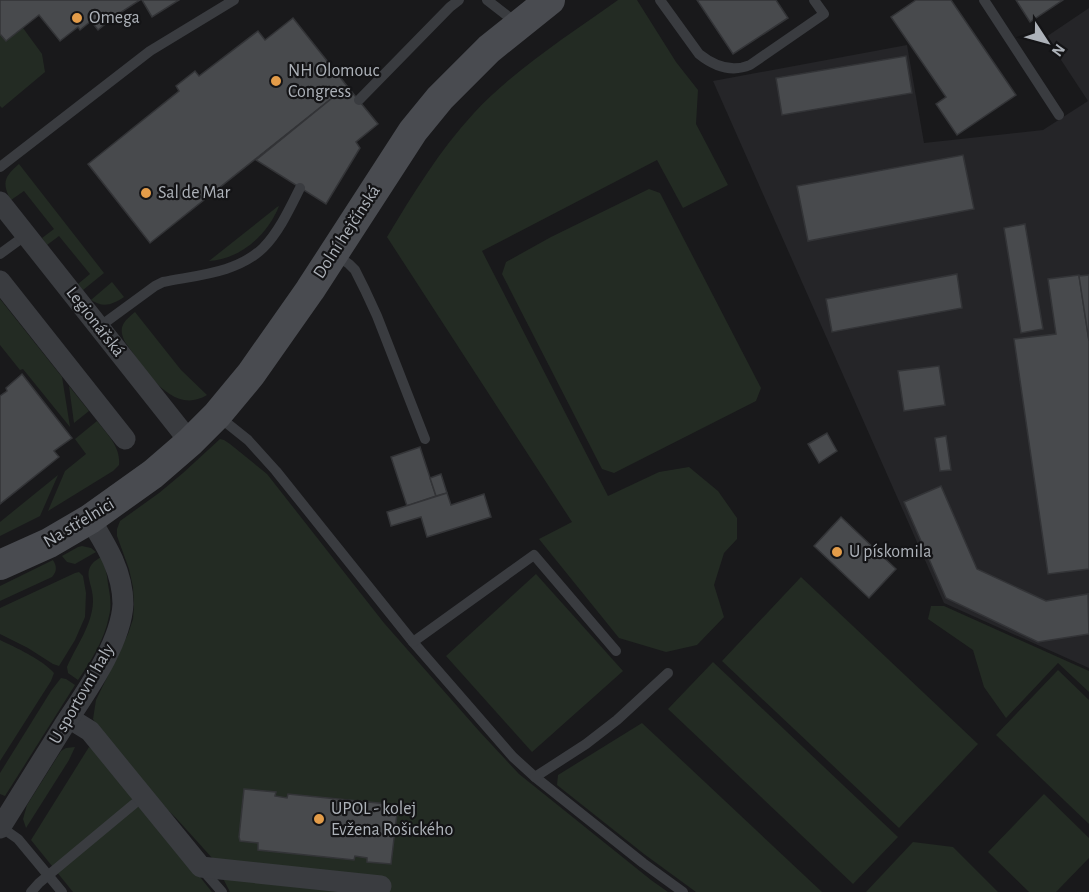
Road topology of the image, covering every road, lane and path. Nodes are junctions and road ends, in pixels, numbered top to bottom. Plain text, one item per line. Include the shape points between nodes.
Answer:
1 (234, 0) edge
2 (459, 0) edge
3 (487, 0) edge
4 (550, 0) edge
5 (660, 0) edge
6 (814, 0) edge
7 (984, 0) edge
8 (518, 25) junction
9 (359, 100) dead end
10 (1059, 115) dead end
11 (0, 167) edge
12 (300, 188) dead end
13 (0, 202) edge
14 (26, 235) junction
15 (333, 253) junction
16 (0, 254) edge
17 (0, 281) edge
18 (99, 327) junction
19 (217, 415) junction
20 (125, 439) dead end
21 (425, 439) dead end
22 (190, 442) junction
23 (153, 474) joint
24 (90, 519) junction
25 (0, 565) edge
26 (413, 642) junction
27 (616, 651) dead end
28 (668, 673) dead end
29 (69, 718) junction
30 (535, 777) junction
31 (134, 804) dead end
32 (0, 827) edge
33 (201, 867) junction
34 (49, 875) junction
35 (381, 885) dead end
36 (31, 892) edge
37 (62, 892) edge
38 (222, 892) edge
39 (683, 892) edge

1 - 11 lane via 150,51
2 - 9 lane
3 - 8 lane
4 - 8 main road, Dolní hejčínská
5 - 6 lane via 699,54 720,67 734,69 750,65 824,14
7 - 10 lane
8 - 15 main road, Dolní hejčínská via 440,98 413,131
12 - 18 lane via 273,236 254,255 224,270 154,286
13 - 14 street, Legionářská
14 - 16 lane
14 - 18 street, Legionářská
15 - 19 main road, Dolní hejčínská via 256,367
15 - 21 lane via 355,270 365,290
17 - 20 street
18 - 22 street, Legionářská
19 - 22 main road, Dolní hejčínská
19 - 26 lane via 248,440 276,471
22 - 23 main road, Dolní hejčínská
23 - 24 main road, Na střelnici
24 - 25 main road, Na střelnici
24 - 29 street, U sportovní haly via 117,568 122,616 109,650
26 - 27 lane via 534,555
26 - 30 lane
28 - 30 lane via 586,744
29 - 32 street, U sportovní haly
29 - 33 street via 90,731
30 - 39 lane
31 - 34 lane
32 - 34 lane via 18,839
33 - 35 street
33 - 38 lane
34 - 36 lane
34 - 37 lane

